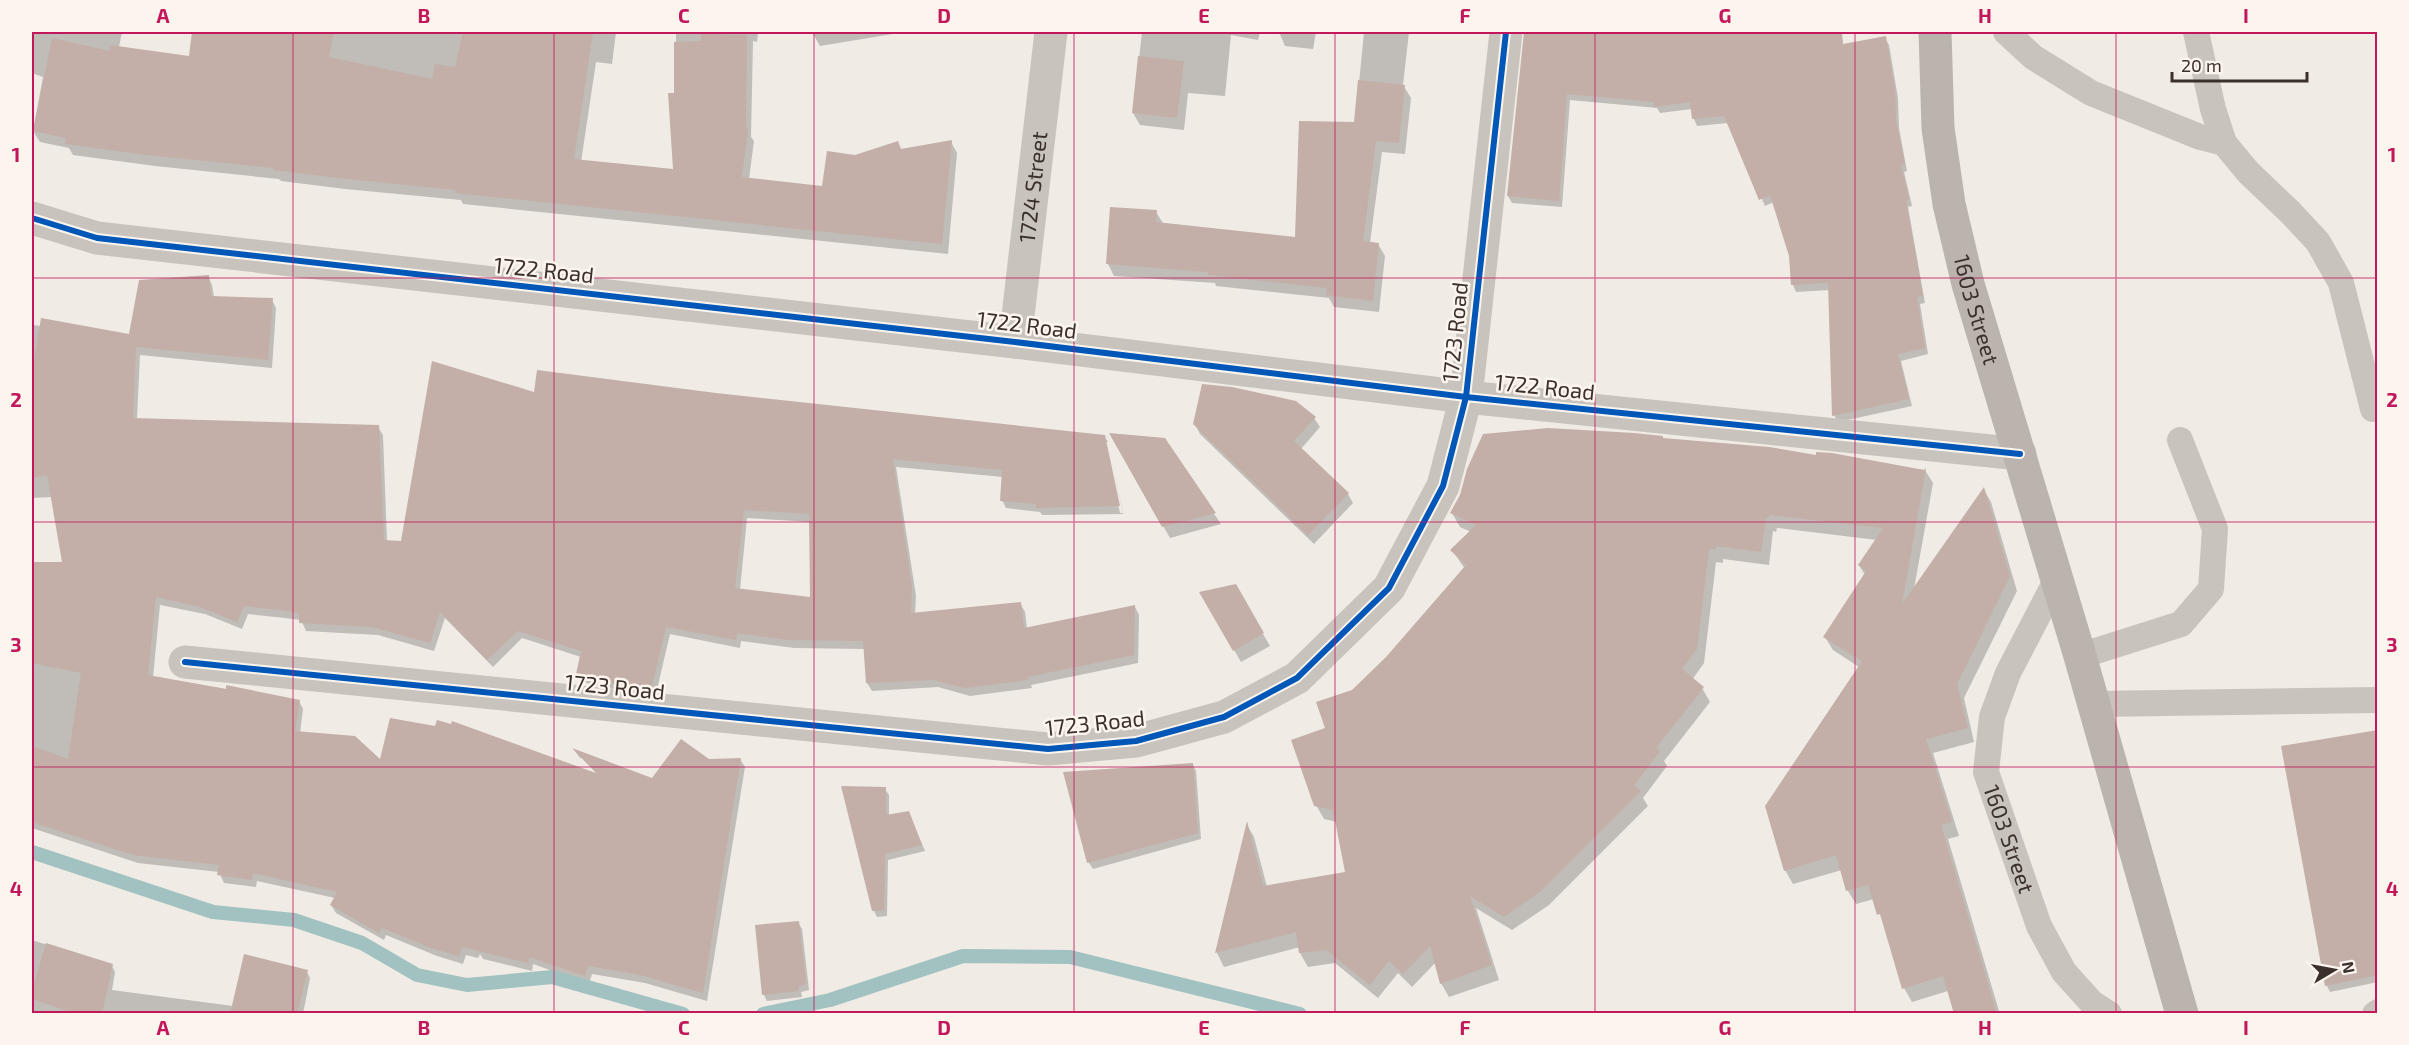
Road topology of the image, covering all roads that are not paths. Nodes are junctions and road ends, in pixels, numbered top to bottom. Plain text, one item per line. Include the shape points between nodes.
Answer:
1 (1051, 32) edge
2 (1506, 32) edge
3 (1935, 32) edge
4 (2006, 32) edge
5 (2196, 32) edge
6 (2224, 143) junction
7 (32, 218) edge
8 (1015, 342) junction
9 (1466, 397) junction
10 (2373, 409) dead end
11 (2180, 440) dead end
12 (2020, 454) junction
13 (2057, 579) junction
14 (2080, 656) junction
15 (185, 662) dead end
16 (2378, 700) edge
17 (2094, 704) junction
18 (2109, 1014) edge
19 (2182, 1014) edge

1 - 8 street, 1724 Street
2 - 9 street, 1723 Road
3 - 12 street, 1603 Street via 1938,128 1949,204 1968,284
4 - 6 lane via 2033,57 2091,93
5 - 6 lane
6 - 10 lane via 2318,242 2341,283
7 - 8 street, 1722 Road via 97,238
8 - 9 street, 1722 Road
9 - 12 street, 1722 Road
9 - 15 street, 1723 Road via 1443,486 1389,588 1297,678 1224,717 1136,741 1048,749
11 - 14 lane via 2215,529 2211,589 2181,624
12 - 13 street, 1603 Street
13 - 14 street, 1603 Street
13 - 18 lane, 1603 Street via 2008,673 1992,717 1986,772 2039,926 2064,972 2092,1003
14 - 17 street, 1603 Street
16 - 17 lane
17 - 19 street, 1603 Street

